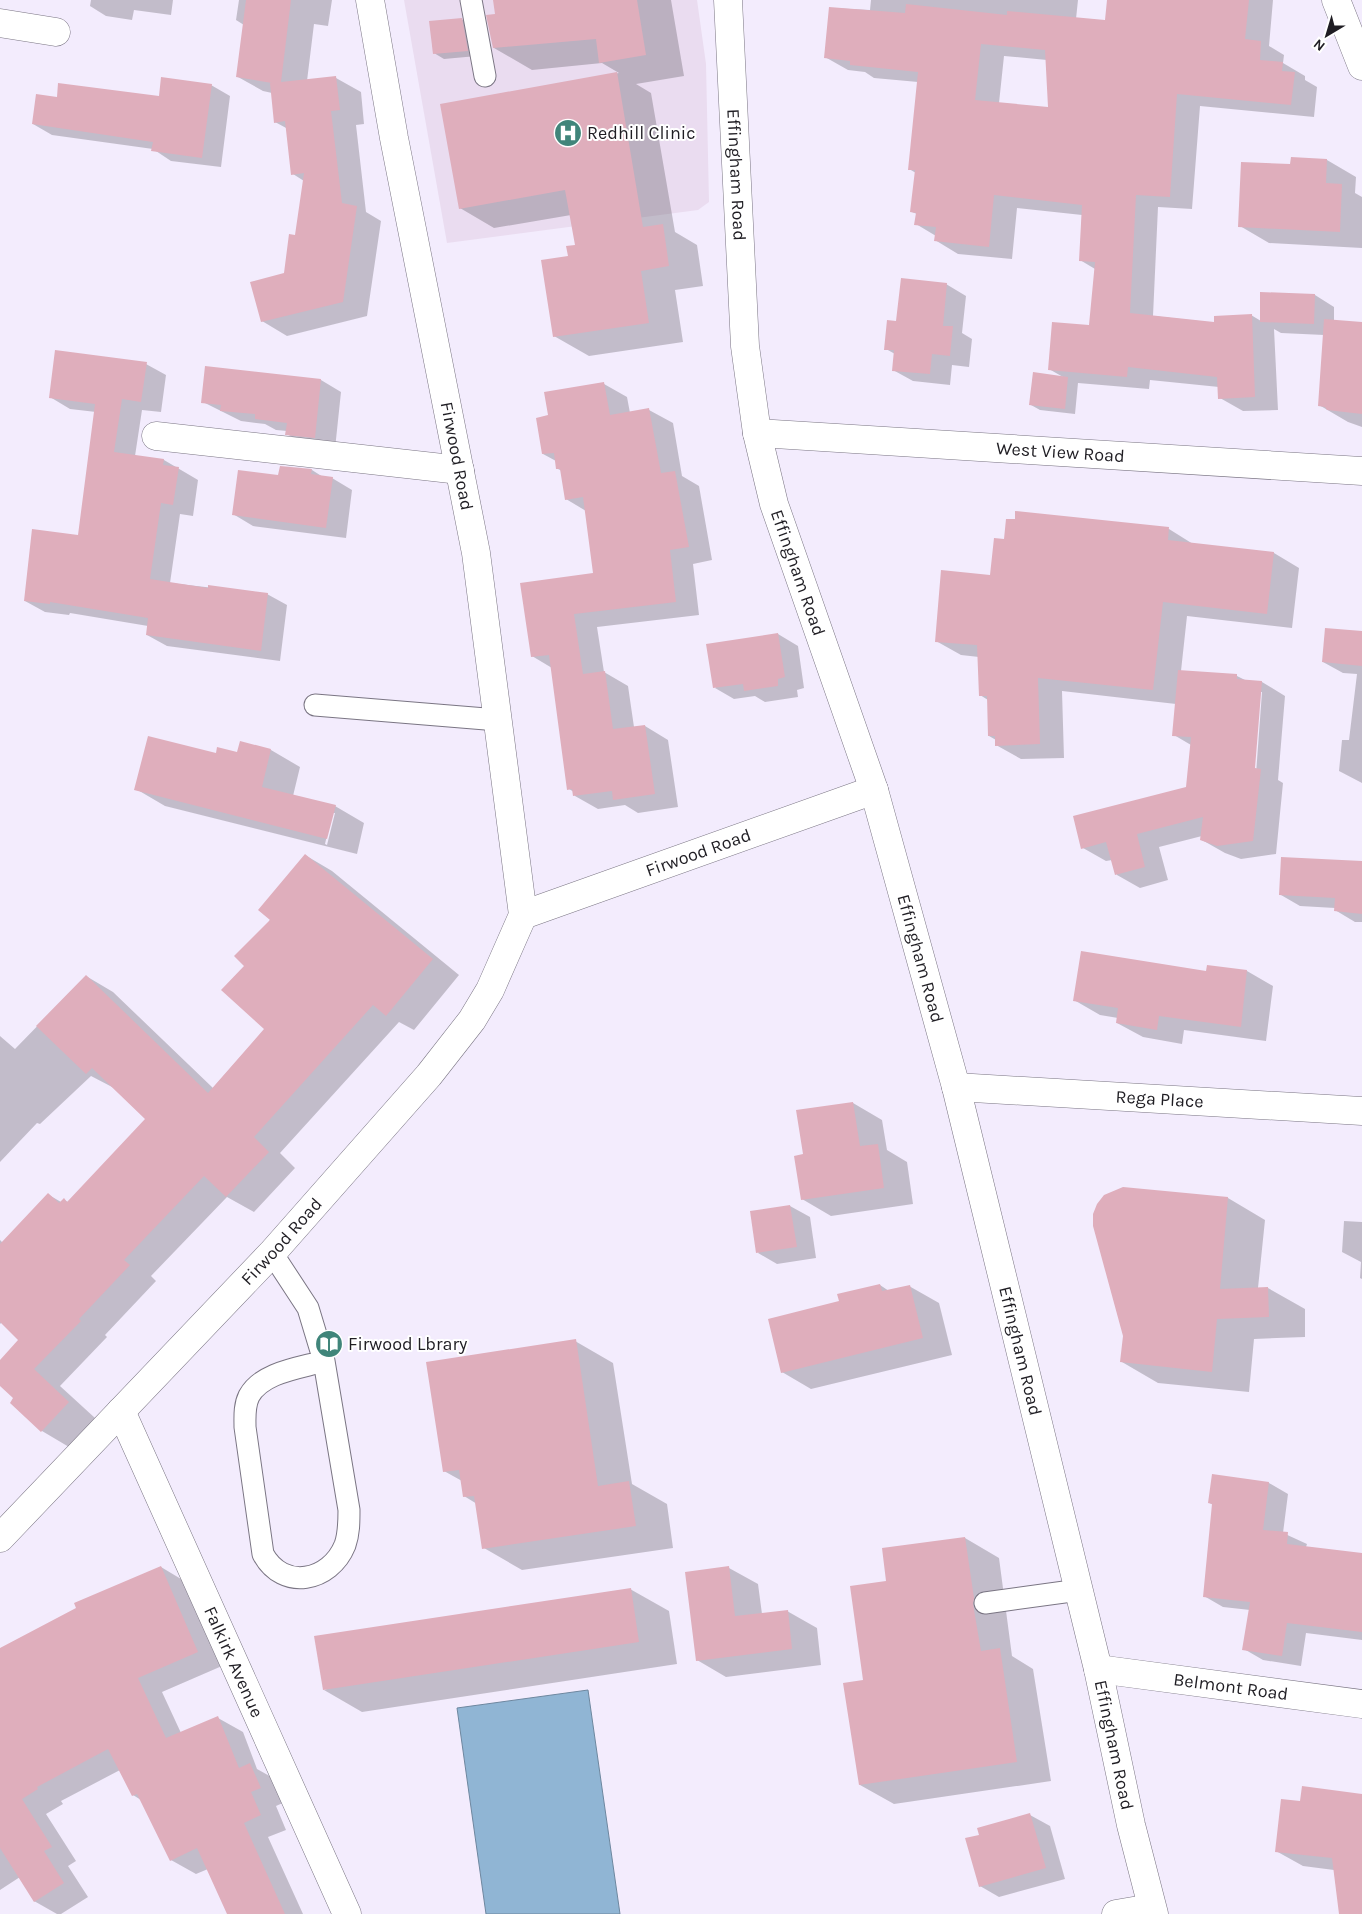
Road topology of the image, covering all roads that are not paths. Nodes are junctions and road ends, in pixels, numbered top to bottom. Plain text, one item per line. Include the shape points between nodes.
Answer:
1 (370, 0) edge
2 (471, 0) edge
3 (728, 0) edge
4 (1336, 0) edge
5 (0, 23) edge
6 (56, 32) dead end
7 (1362, 66) edge
8 (485, 76) dead end
9 (757, 434) junction
10 (156, 436) dead end
11 (460, 470) junction
12 (1362, 470) edge
13 (315, 705) dead end
14 (498, 720) junction
15 (874, 790) junction
16 (523, 915) junction
17 (956, 1087) junction
18 (1362, 1110) edge
19 (272, 1253) junction
20 (324, 1361) junction
21 (121, 1411) junction
22 (0, 1538) edge
23 (1079, 1590) junction
24 (985, 1603) dead end
25 (1098, 1669) junction
26 (1362, 1704) edge
27 (1153, 1911) edge
28 (347, 1914) edge
29 (1116, 1914) edge

1 - 11 street, Firwood Road
2 - 8 lane
3 - 9 street, Effingham Road via 745,346
4 - 7 street
5 - 6 street
9 - 12 street, West View Road
9 - 15 street, Effingham Road via 774,504
10 - 11 street
11 - 14 street, Firwood Road via 476,553
13 - 14 lane
14 - 16 street, Firwood Road
15 - 16 street, Firwood Road
15 - 17 street, Effingham Road
16 - 19 street, Firwood Road via 490,990 472,1020 429,1075
17 - 18 street, Rega Place
17 - 23 street, Effingham Road
19 - 20 lane via 308,1308
19 - 21 street, Firwood Road
20 - 20 lane via 349,1510 348,1533 344,1546 328,1568 319,1574 296,1578 278,1573 264,1554 245,1427 246,1407 249,1396 271,1376
21 - 22 street, Firwood Road
21 - 28 street, Falkirk Avenue
23 - 24 lane
23 - 25 street, Effingham Road
25 - 26 street, Belmont Road
25 - 27 street, Effingham Road via 1131,1826
27 - 29 street

